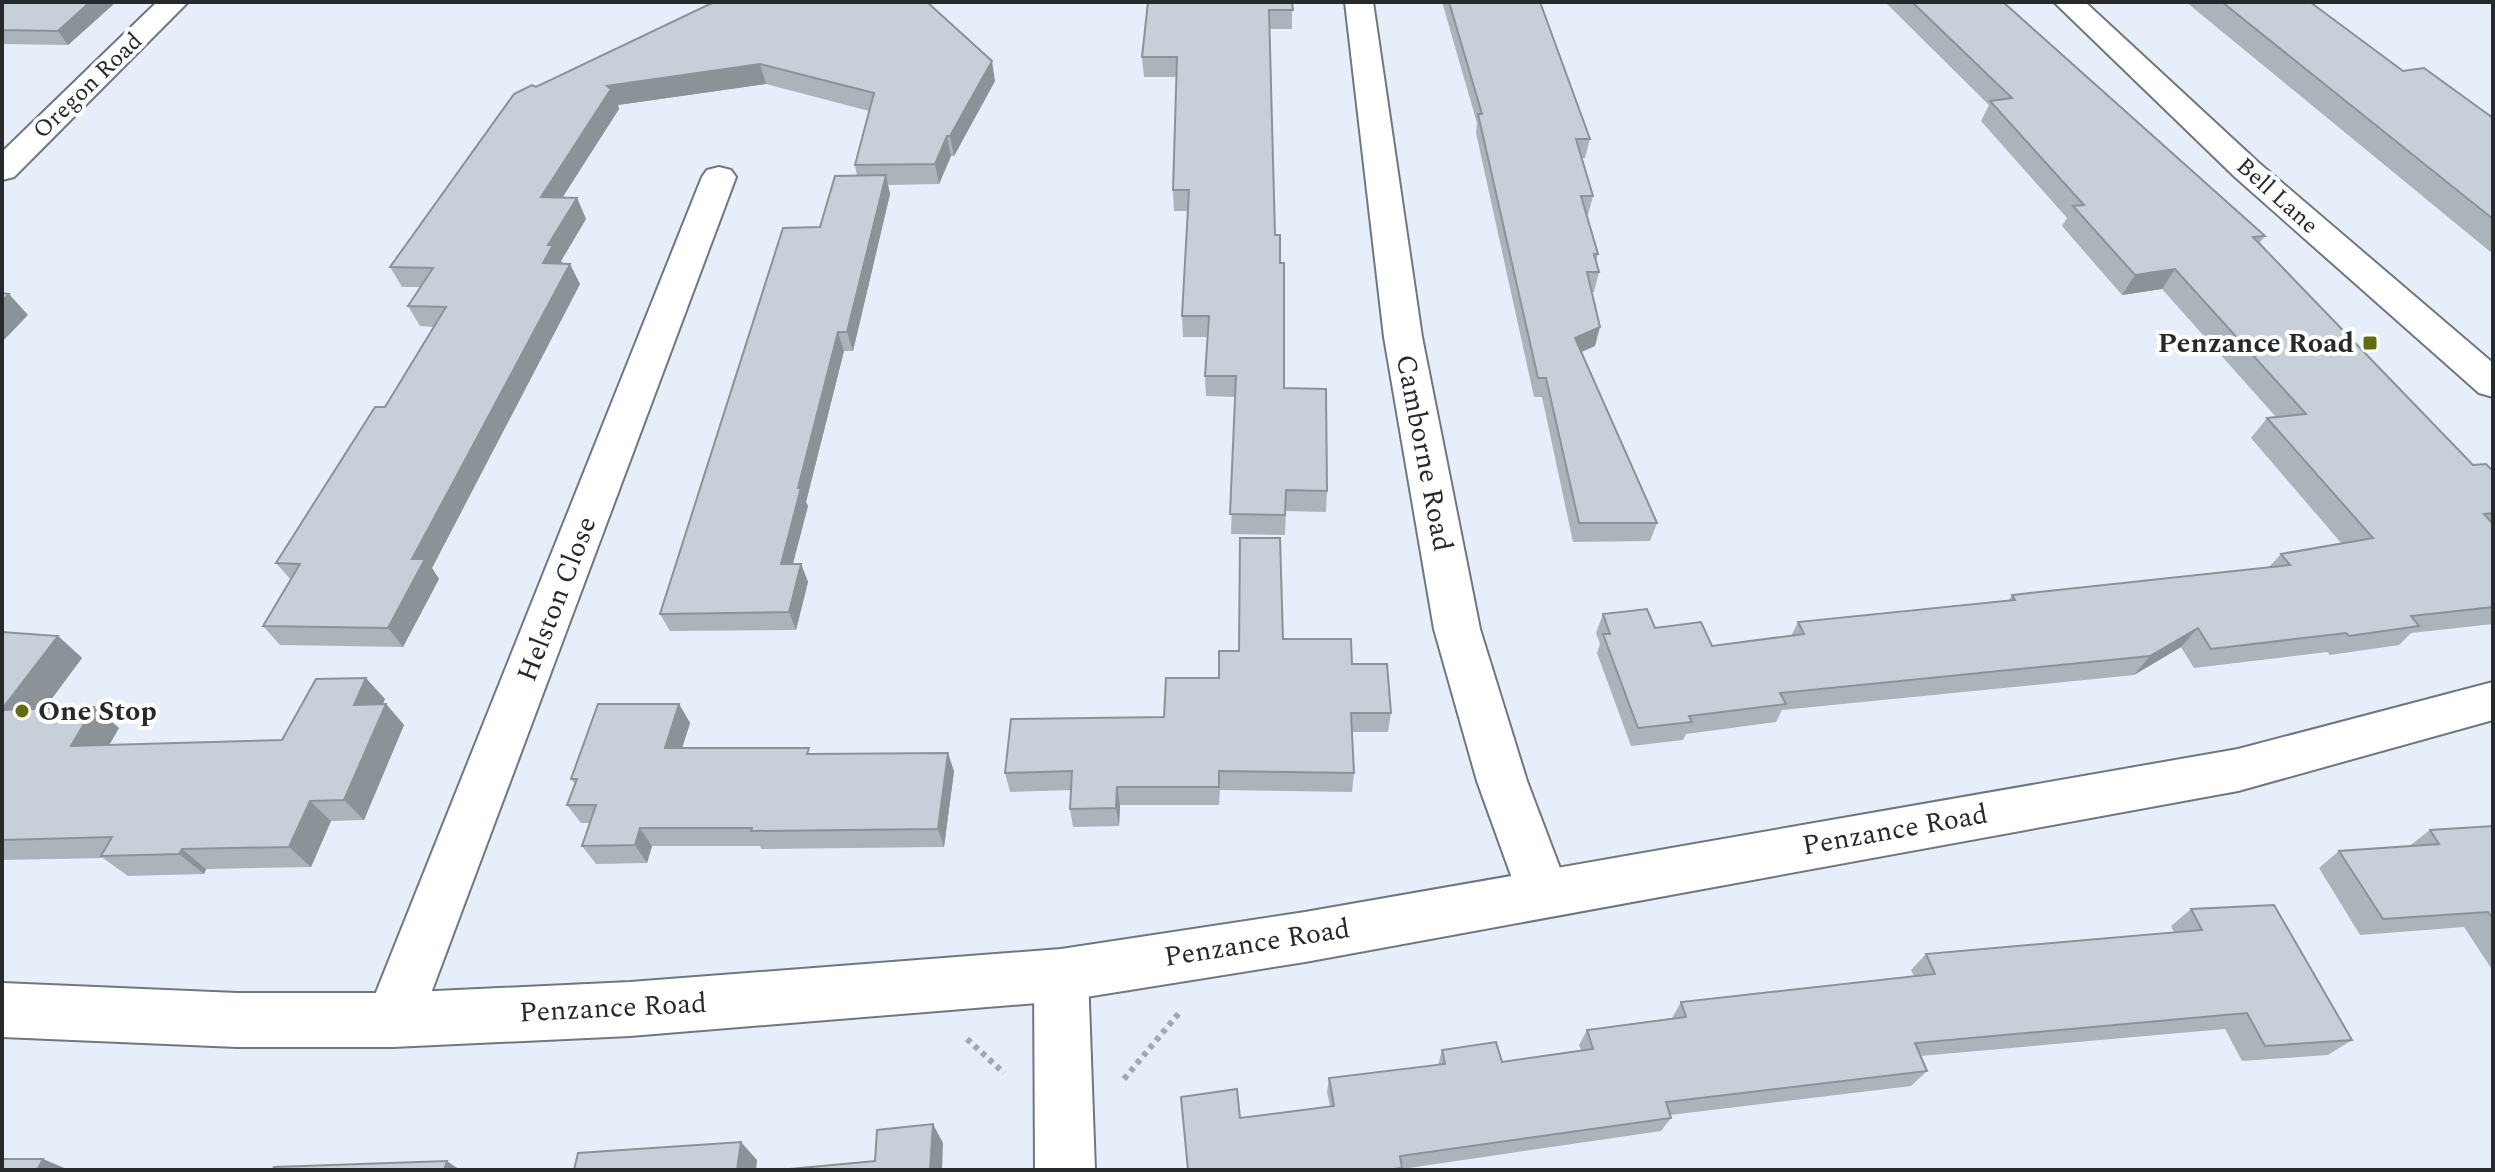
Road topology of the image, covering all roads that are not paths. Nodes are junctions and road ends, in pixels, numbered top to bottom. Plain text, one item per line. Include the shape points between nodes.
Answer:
1 (174, 2) edge
2 (1359, 2) edge
3 (2068, 2) edge
4 (2, 170) edge
5 (719, 177) dead end
6 (2493, 384) edge
7 (2493, 701) edge
8 (1543, 892) junction
9 (1061, 975) junction
10 (2, 1010) edge
11 (393, 1020) junction
12 (1065, 1170) edge

1 - 4 street, Oregon Road
2 - 8 street, Camborne Road via 1403,337 1457,629 1502,781
3 - 6 street, Bell Lane via 2247,170
5 - 11 street, Helston Close
7 - 8 street, Penzance Road via 2238,770
8 - 9 street, Penzance Road
9 - 11 street, Penzance Road via 630,1009
9 - 12 street
10 - 11 street, Penzance Road

